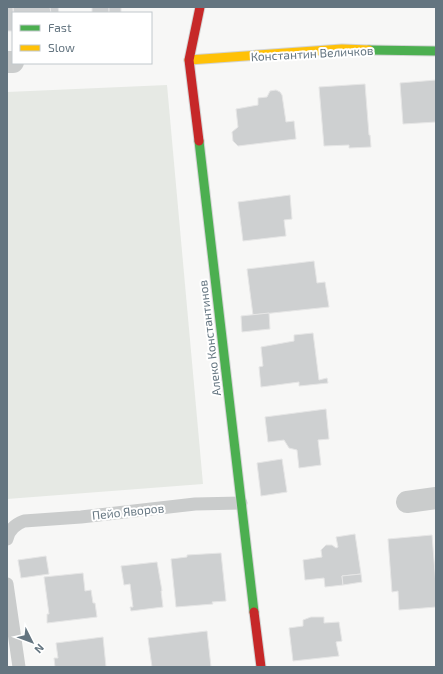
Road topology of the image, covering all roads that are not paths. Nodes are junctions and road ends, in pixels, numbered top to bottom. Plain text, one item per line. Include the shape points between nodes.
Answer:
1 (200, 7) edge
2 (436, 50) edge
3 (189, 60) junction
4 (436, 498) edge
5 (407, 502) dead end
6 (241, 503) junction
7 (7, 539) edge
8 (7, 584) edge
9 (19, 667) edge
10 (261, 667) edge

1 - 3 street, Алеко Константинов
2 - 3 street, Константин Величков via 342,49
3 - 6 street, Алеко Константинов
4 - 5 street
6 - 7 lane, Пейо Яворов via 195,504 24,521 15,524
6 - 10 street, Алеко Константинов
8 - 9 lane

